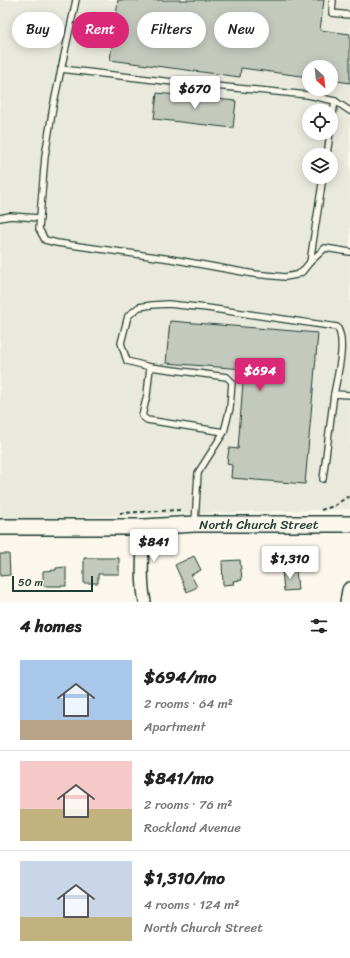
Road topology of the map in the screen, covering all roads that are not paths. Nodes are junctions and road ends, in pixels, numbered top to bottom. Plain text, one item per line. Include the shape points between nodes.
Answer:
1 (76, 0) edge
2 (334, 0) edge
3 (350, 16) edge
4 (62, 69) junction
5 (335, 101) junction
6 (335, 104) edge
7 (350, 111) edge
8 (322, 184) edge
9 (0, 218) edge
10 (40, 218) junction
11 (350, 252) edge
12 (310, 262) junction
13 (150, 368) junction
14 (334, 394) junction
15 (350, 395) edge
16 (224, 432) junction
17 (323, 479) dead end
18 (195, 524) junction
19 (350, 524) edge
20 (0, 526) edge
21 (144, 527) junction
22 (350, 590) edge
23 (145, 602) edge
24 (348, 602) edge

1 - 4 lane
2 - 3 lane via 332,13
4 - 5 lane via 308,94
4 - 10 lane via 53,107
5 - 6 lane
5 - 7 lane
8 - 12 lane
9 - 10 lane
10 - 12 lane via 39,229 45,240 57,243 285,277 302,272
11 - 12 lane via 325,248
13 - 14 lane via 127,361 121,343 128,316 139,308 168,304 246,314 337,327 340,331 341,347
13 - 16 lane via 142,416 147,420
13 - 16 lane via 227,377 232,382 230,408
14 - 15 lane
14 - 17 lane
16 - 18 lane via 198,473
18 - 19 main road, North Church Street
18 - 21 main road, North Church Street
20 - 21 main road, North Church Street
21 - 23 street via 142,571
22 - 24 main road

